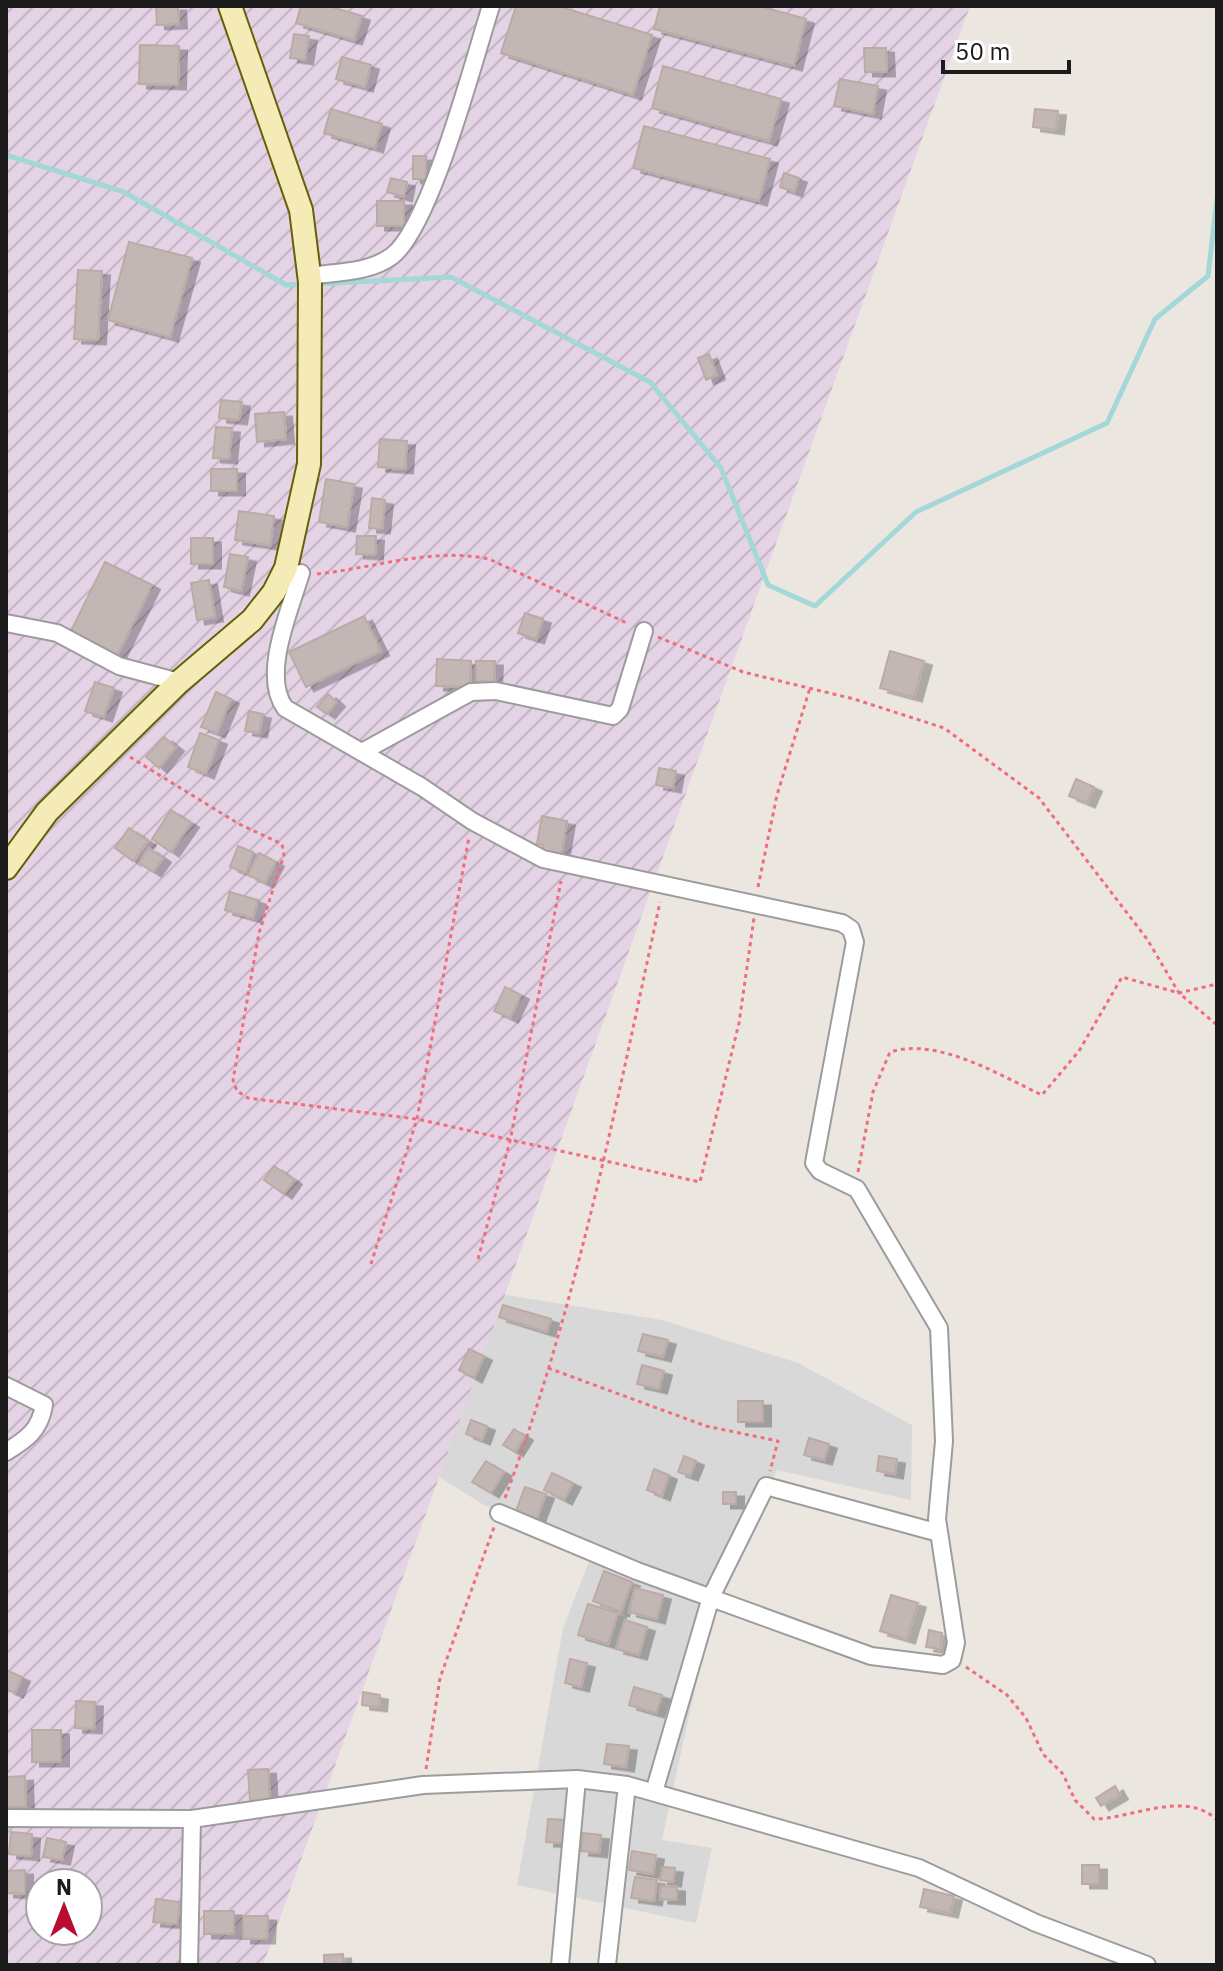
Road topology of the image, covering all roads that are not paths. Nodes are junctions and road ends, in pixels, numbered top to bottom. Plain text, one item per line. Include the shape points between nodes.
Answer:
1 (230, 6) edge
2 (491, 6) edge
3 (310, 279) junction
4 (301, 573) road end
5 (6, 623) edge
6 (644, 631) road end
7 (179, 682) junction
8 (362, 752) junction
9 (6, 868) edge
10 (6, 1386) edge
11 (6, 1452) edge
12 (499, 1513) road end
13 (939, 1533) junction
14 (711, 1597) junction
15 (577, 1779) junction
16 (627, 1785) junction
17 (654, 1792) junction
18 (6, 1818) edge
19 (192, 1819) junction
20 (189, 1965) edge
21 (560, 1965) edge
22 (607, 1965) edge
23 (1147, 1965) edge

1 - 3 main road via 301,210
2 - 3 street via 438,169 406,241 370,268
3 - 7 main road via 309,464 286,568 252,620
4 - 8 street via 273,675 277,696 285,708
5 - 7 street via 57,633 119,666
6 - 8 street via 620,709 613,716 496,691 471,692
7 - 9 main road via 47,812
8 - 13 street via 543,859 851,929 855,942 814,1163 857,1189 939,1328 944,1441
10 - 11 street via 44,1405 42,1423
12 - 14 street
13 - 14 street via 766,1486
13 - 14 street via 956,1643 952,1660 943,1665 871,1656
14 - 17 street
15 - 16 street
15 - 19 street via 423,1785
15 - 21 street
16 - 17 street
16 - 22 street
17 - 23 street via 919,1868 1036,1923
18 - 19 street
19 - 20 street

